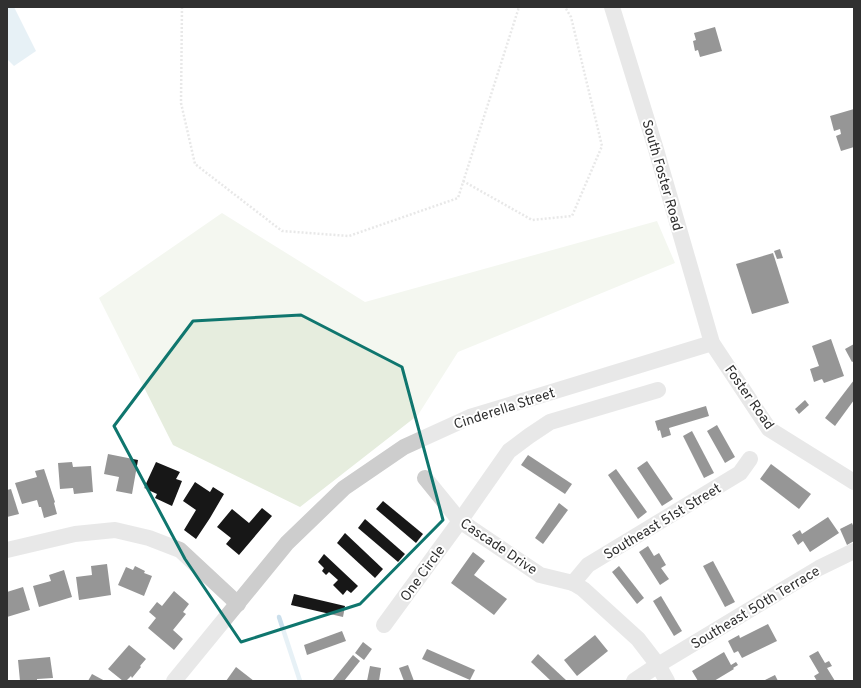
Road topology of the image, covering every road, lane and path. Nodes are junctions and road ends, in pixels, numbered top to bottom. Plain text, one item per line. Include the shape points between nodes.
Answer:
1 (182, 7) edge
2 (519, 7) edge
3 (565, 7) edge
4 (612, 7) edge
5 (463, 181) junction
6 (712, 343) junction
7 (658, 390) dead end
8 (750, 459) dead end
9 (425, 478) dead end
10 (854, 482) edge
11 (460, 521) junction
12 (7, 550) edge
13 (854, 551) edge
14 (574, 583) junction
15 (238, 604) junction
16 (384, 625) dead end
17 (658, 665) junction
18 (174, 681) edge
19 (634, 681) edge
20 (666, 681) edge

1 - 5 path via 182,103 195,164 282,231 349,236 458,198
2 - 5 path
3 - 5 path via 571,17 602,146 572,216 532,220
4 - 6 street, South Foster Road
6 - 10 street, Foster Road via 769,429
6 - 15 street, Cinderella Street via 470,417 404,446 344,488 287,543
7 - 11 street, One Circle via 550,422 509,451
8 - 14 street, Southeast 51st Street via 740,473 588,565
9 - 11 street, Cascade Drive
11 - 14 street, Cascade Drive via 540,575
11 - 16 street, One Circle
12 - 15 street via 75,534 115,530 149,538 180,550
13 - 17 street, Southeast 50th Terrace via 819,568
14 - 17 street, Cascade Drive via 638,639
15 - 18 street, Cinderella Street
17 - 19 street, Southeast 50th Terrace
17 - 20 street, Cascade Drive

